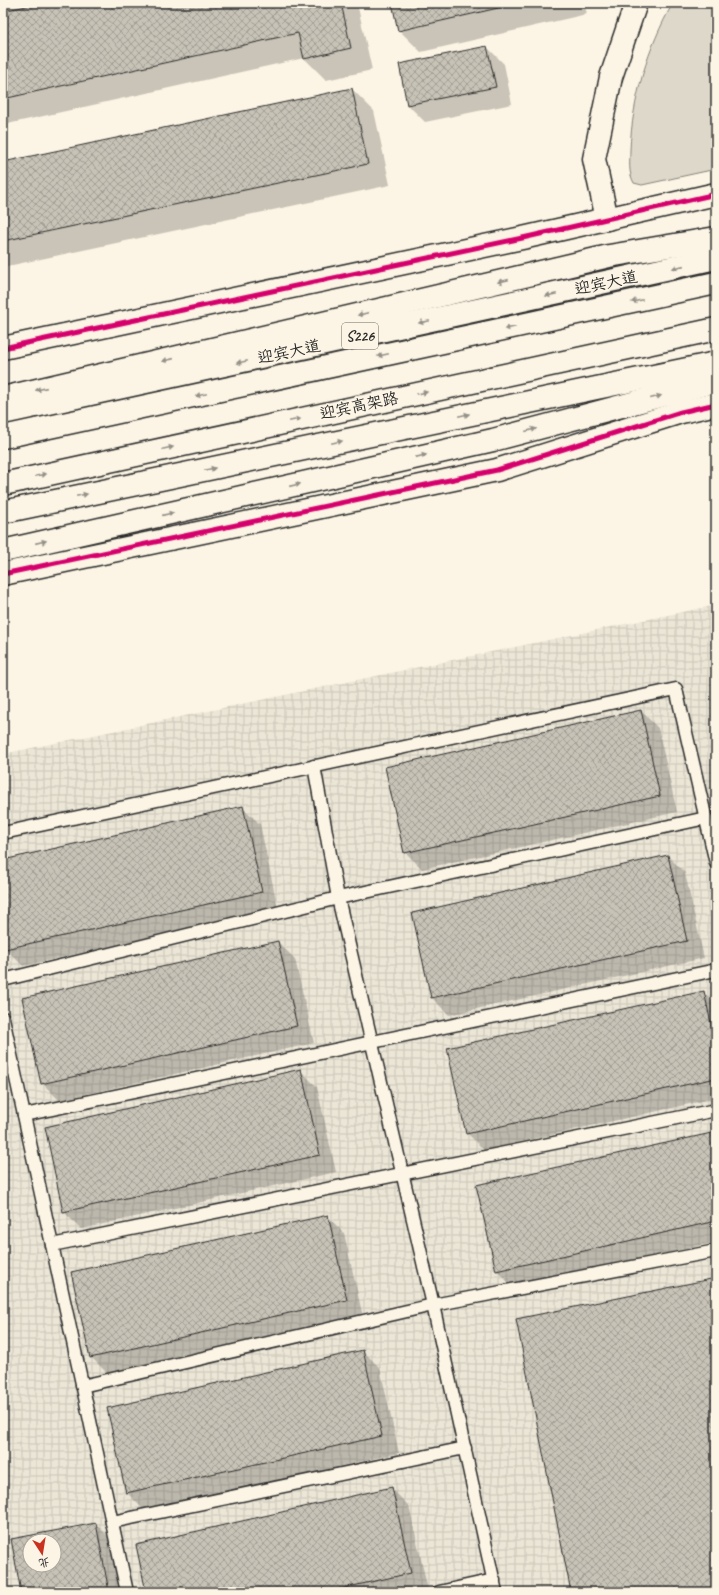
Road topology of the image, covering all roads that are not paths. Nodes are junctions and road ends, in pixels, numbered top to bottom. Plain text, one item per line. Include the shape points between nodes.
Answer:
1 (636, 3) edge
2 (716, 194) edge
3 (607, 218) junction
4 (716, 238) edge
5 (716, 258) edge
6 (716, 283) edge
7 (716, 329) edge
8 (3, 348) edge
9 (716, 362) edge
10 (716, 381) edge
11 (3, 398) edge
12 (716, 404) edge
13 (3, 414) edge
14 (3, 437) edge
15 (3, 484) edge
16 (3, 512) edge
17 (3, 551) edge
18 (3, 574) edge
19 (314, 766) junction
20 (706, 818) junction
21 (3, 833) edge
22 (716, 863) edge
23 (338, 898) junction
24 (716, 970) edge
25 (3, 980) edge
26 (3, 1018) edge
27 (372, 1042) junction
28 (716, 1110) edge
29 (24, 1115) junction
30 (402, 1174) junction
31 (52, 1245) junction
32 (716, 1251) edge
33 (433, 1305) junction
34 (82, 1386) junction
35 (465, 1448) junction
36 (112, 1522) junction
37 (495, 1586) edge
38 (127, 1592) edge
39 (439, 1592) edge

1 - 3 main road via 611,77 594,159
2 - 3 main road
3 - 8 main road
4 -> 11 main road via 609,256
5 -> 13 main road, 迎宾大道 / S226
6 -> 14 main road
15 -> 7 main road, 迎宾高架路
16 -> 9 main road
17 -> 10 main road via 493,440
12 - 18 main road via 681,412 497,470
19 - 20 lane via 676,689
19 - 21 lane
19 - 23 lane
20 - 22 lane
20 - 23 lane
23 - 25 lane
23 - 27 lane
24 - 27 lane
26 - 29 lane
27 - 29 lane
27 - 30 lane
28 - 30 lane
29 - 31 lane
30 - 31 lane
30 - 33 lane
31 - 34 lane
32 - 33 lane
33 - 34 lane
33 - 35 lane
34 - 36 lane
35 - 36 lane
35 - 37 lane
36 - 38 lane
37 - 39 lane

